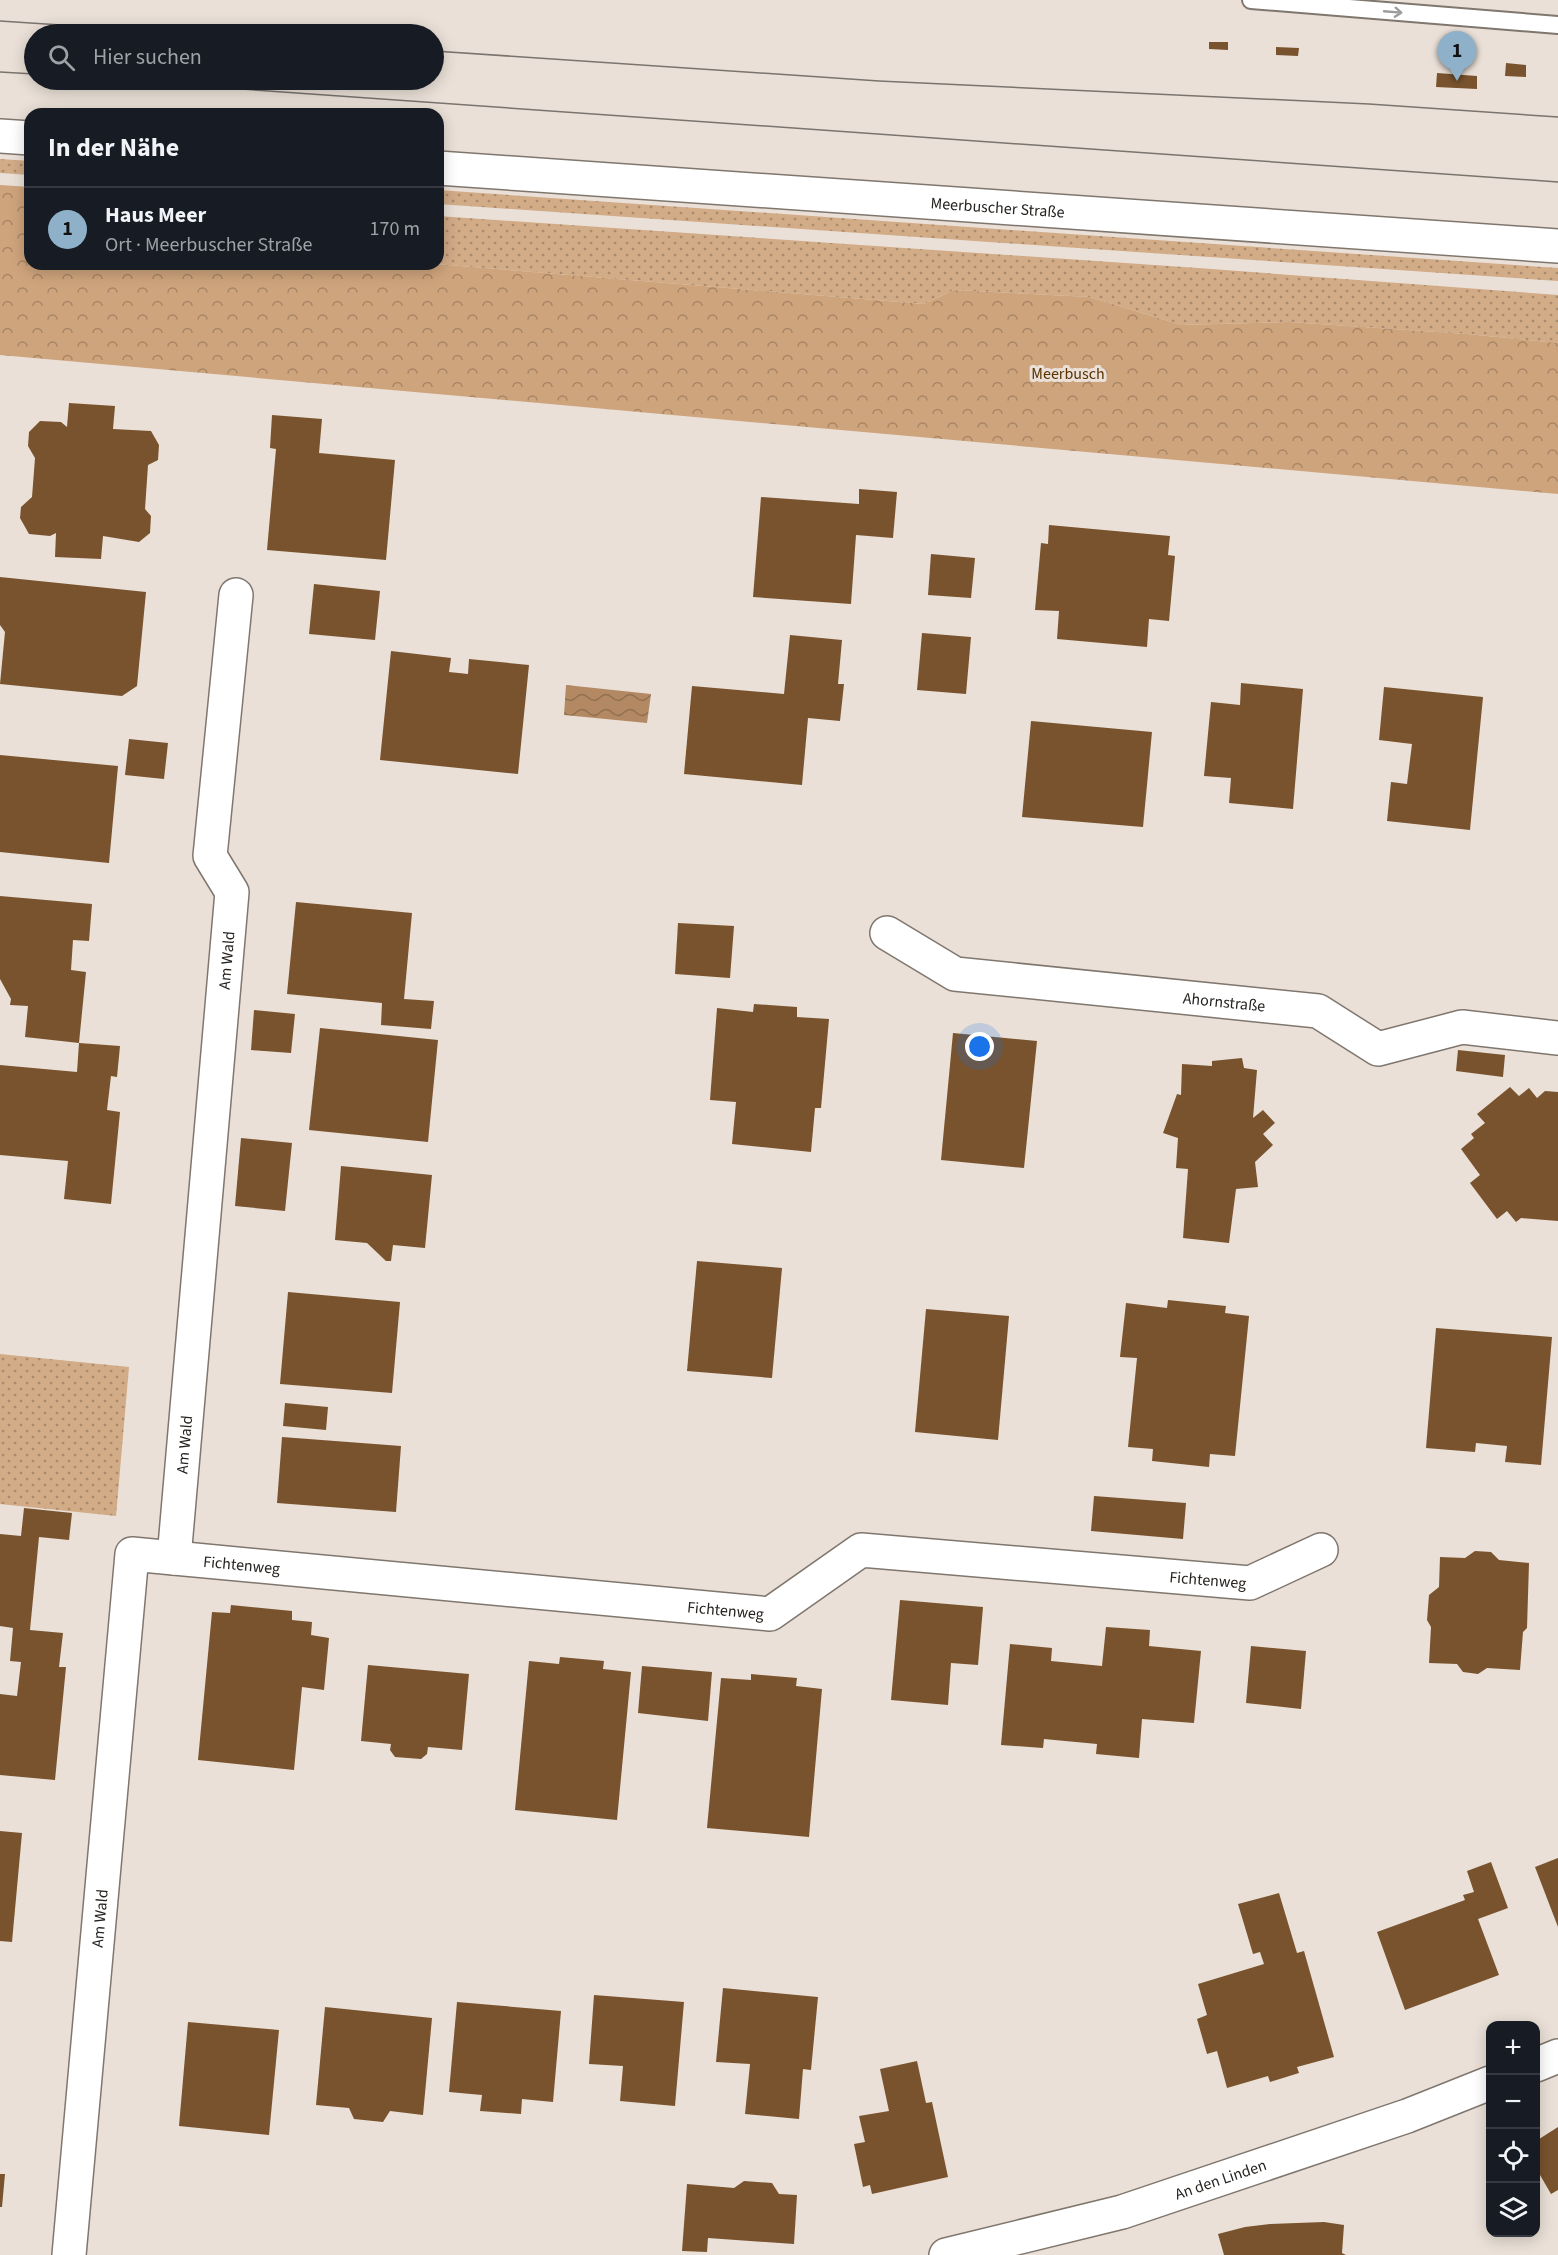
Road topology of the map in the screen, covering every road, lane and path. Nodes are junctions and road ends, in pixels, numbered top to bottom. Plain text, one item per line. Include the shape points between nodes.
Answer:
1 (1251, 0) edge
2 (1558, 25) edge
3 (0, 136) edge
4 (24, 138) edge
5 (444, 168) edge
6 (1558, 246) edge
7 (236, 595) dead end
8 (887, 933) dead end
9 (1558, 1038) edge
10 (1321, 1550) dead end
11 (174, 1558) junction
12 (1558, 2055) edge
13 (1540, 2063) edge
14 (1486, 2085) edge
15 (69, 2255) edge
16 (946, 2255) edge

1 -> 2 lane
3 - 4 street
5 - 6 street, Meerbuscher Straße
7 - 11 street, Am Wald via 210,855 231,892
8 - 9 street, Ahornstraße via 955,974 1318,1011 1378,1049 1462,1027
10 - 11 street, Fichtenweg via 1250,1583 861,1550 770,1614
11 - 15 street, Am Wald via 132,1554
12 - 13 street
14 - 16 street, An den Linden via 1407,2116 1122,2212

